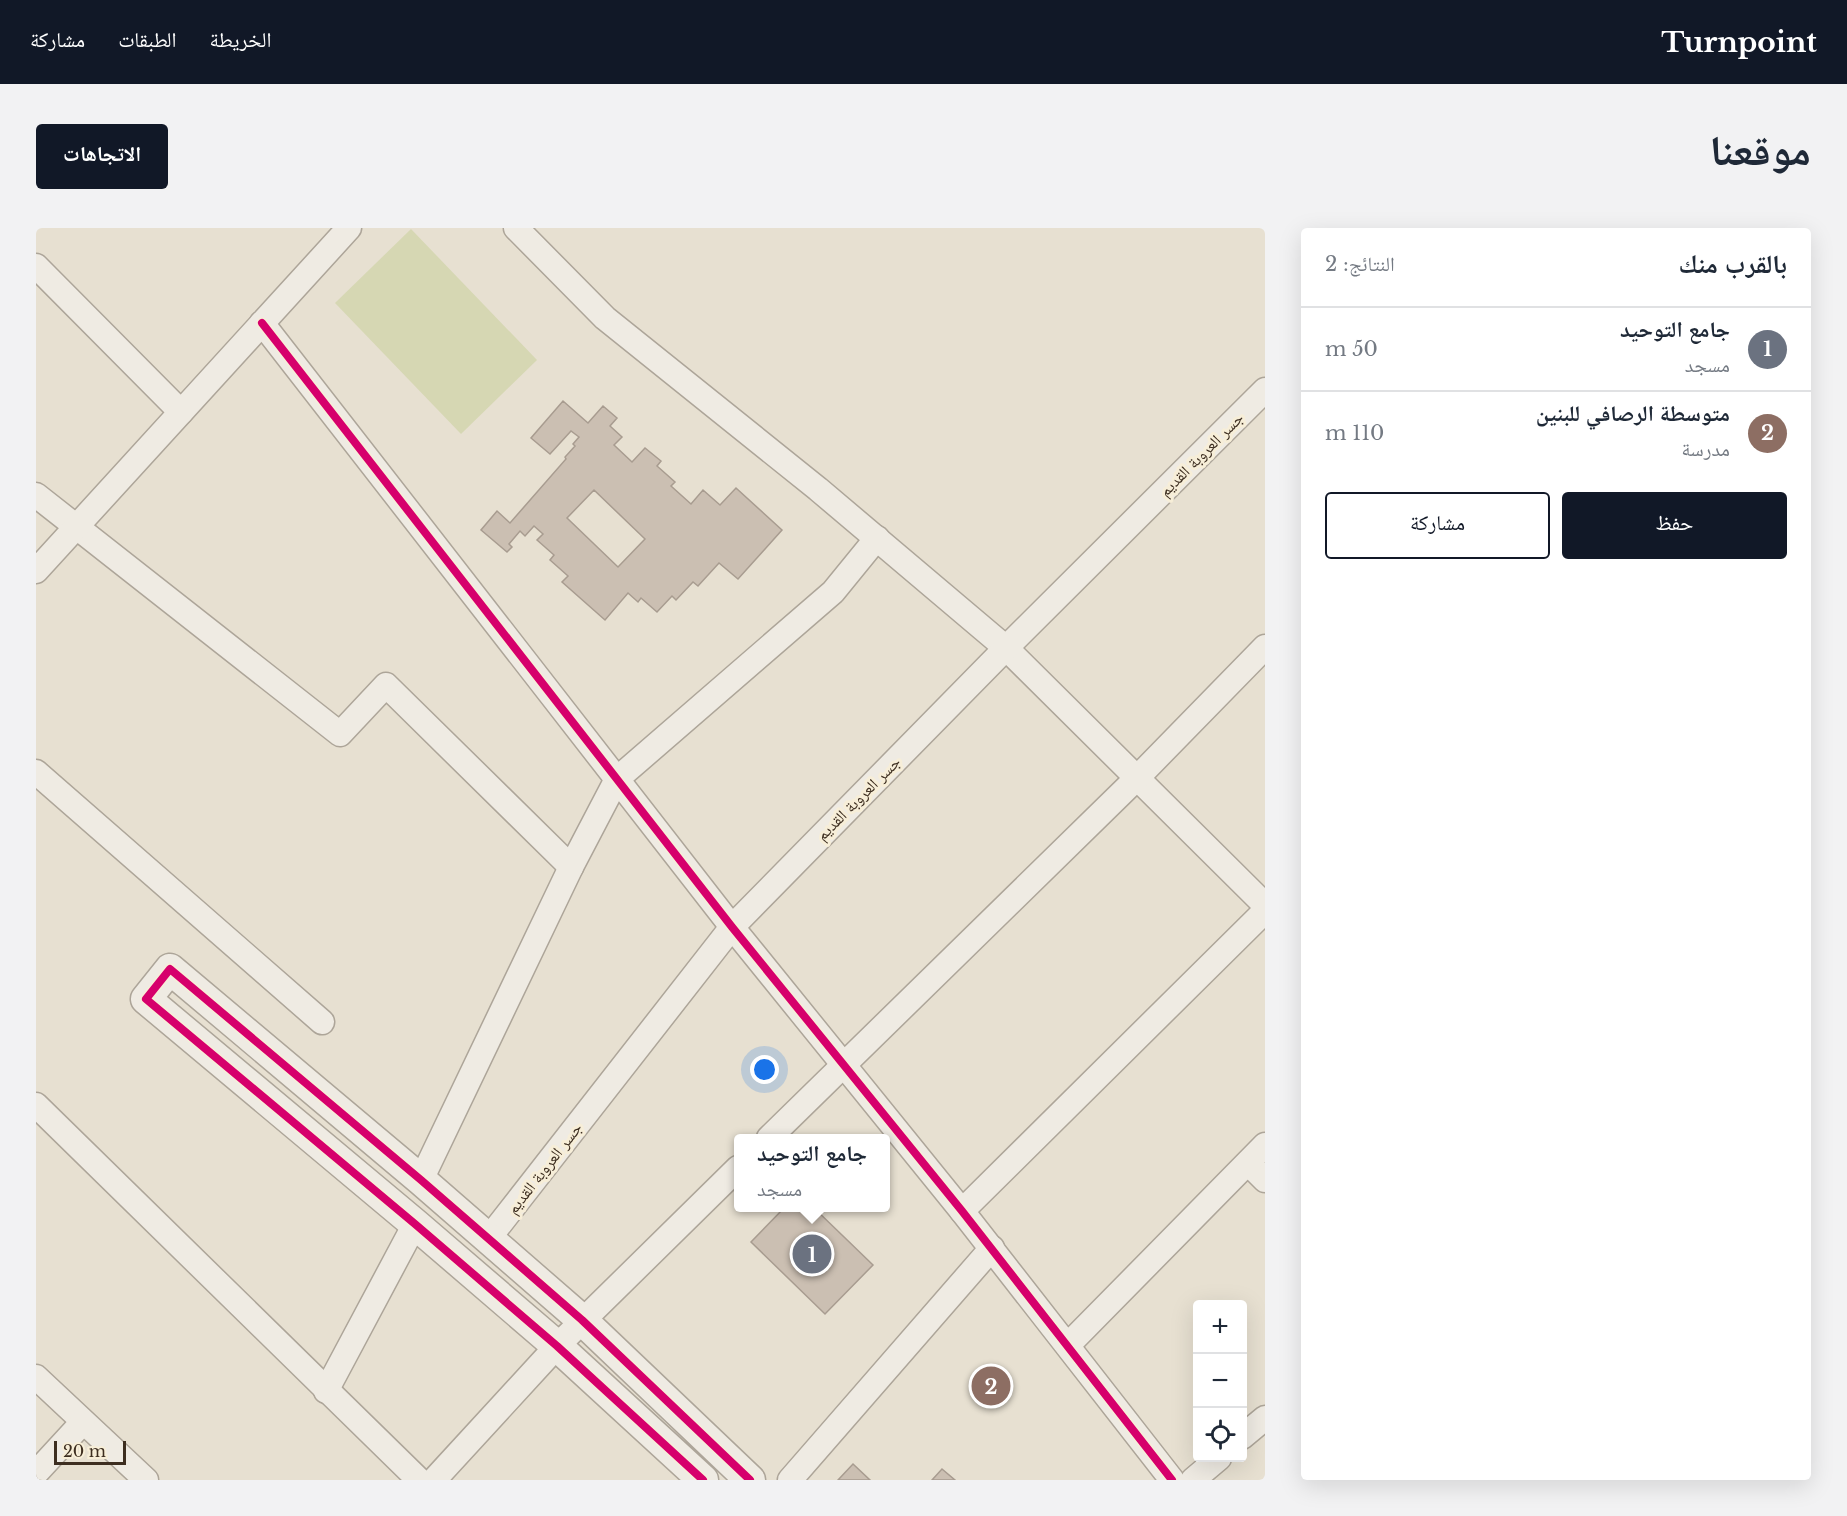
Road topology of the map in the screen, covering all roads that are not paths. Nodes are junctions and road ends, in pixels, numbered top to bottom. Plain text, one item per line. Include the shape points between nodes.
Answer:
1 (349, 228) edge
2 (516, 228) edge
3 (36, 266) edge
4 (262, 323) junction
5 (1265, 390) edge
6 (181, 412) junction
7 (36, 495) edge
8 (76, 527) junction
9 (877, 538) junction
10 (36, 571) edge
11 (1265, 647) edge
12 (1006, 648) junction
13 (36, 772) edge
14 (1137, 778) junction
15 (617, 779) junction
16 (571, 867) junction
17 (1265, 905) edge
18 (1265, 911) edge
19 (732, 927) junction
20 (322, 1022) dead end
21 (845, 1065) junction
22 (36, 1105) edge
23 (773, 1134) edge
24 (1265, 1145) edge
25 (1248, 1163) junction
26 (734, 1172) edge
27 (421, 1180) junction
28 (1265, 1180) edge
29 (962, 1211) junction
30 (415, 1224) junction
31 (489, 1239) junction
32 (992, 1248) junction
33 (582, 1320) junction
34 (1068, 1345) junction
35 (557, 1346) junction
36 (36, 1377) edge
37 (326, 1391) junction
38 (1265, 1418) edge
39 (83, 1422) junction
40 (1247, 1433) edge
41 (1214, 1462) edge
42 (36, 1473) edge
43 (146, 1480) edge
44 (419, 1480) edge
45 (434, 1480) edge
46 (703, 1480) edge
47 (750, 1480) edge
48 (790, 1480) edge
49 (1172, 1480) edge
50 (1193, 1480) edge

1 - 4 street
2 - 9 street via 605,318
3 - 6 street
4 - 6 street
4 - 15 street
5 - 12 street, جسر العروبة القديم
6 - 8 street
7 - 8 street
8 - 10 street
8 - 16 street via 340,734 386,685
9 - 12 street
9 - 15 street via 833,592
11 - 14 street
12 - 14 street
12 - 19 street, جسر العروبة القديم
13 - 20 street
14 - 17 street
14 - 21 street
15 - 16 street
15 - 19 street
16 - 27 street
18 - 29 street
19 - 21 street
19 - 31 street, جسر العروبة القديم
21 - 23 street
21 - 29 street
22 - 37 street
24 - 25 street
25 - 28 street
25 - 34 street
26 - 33 street
27 - 30 street via 170,969 146,999
27 - 31 street
29 - 32 street
30 - 35 street
30 - 37 street
31 - 33 street
32 - 34 street
32 - 48 street
33 - 35 street
33 - 47 street
34 - 49 street
35 - 45 street
35 - 46 street
36 - 39 street
37 - 44 street
38 - 40 street
39 - 42 street
39 - 43 street
41 - 50 street

